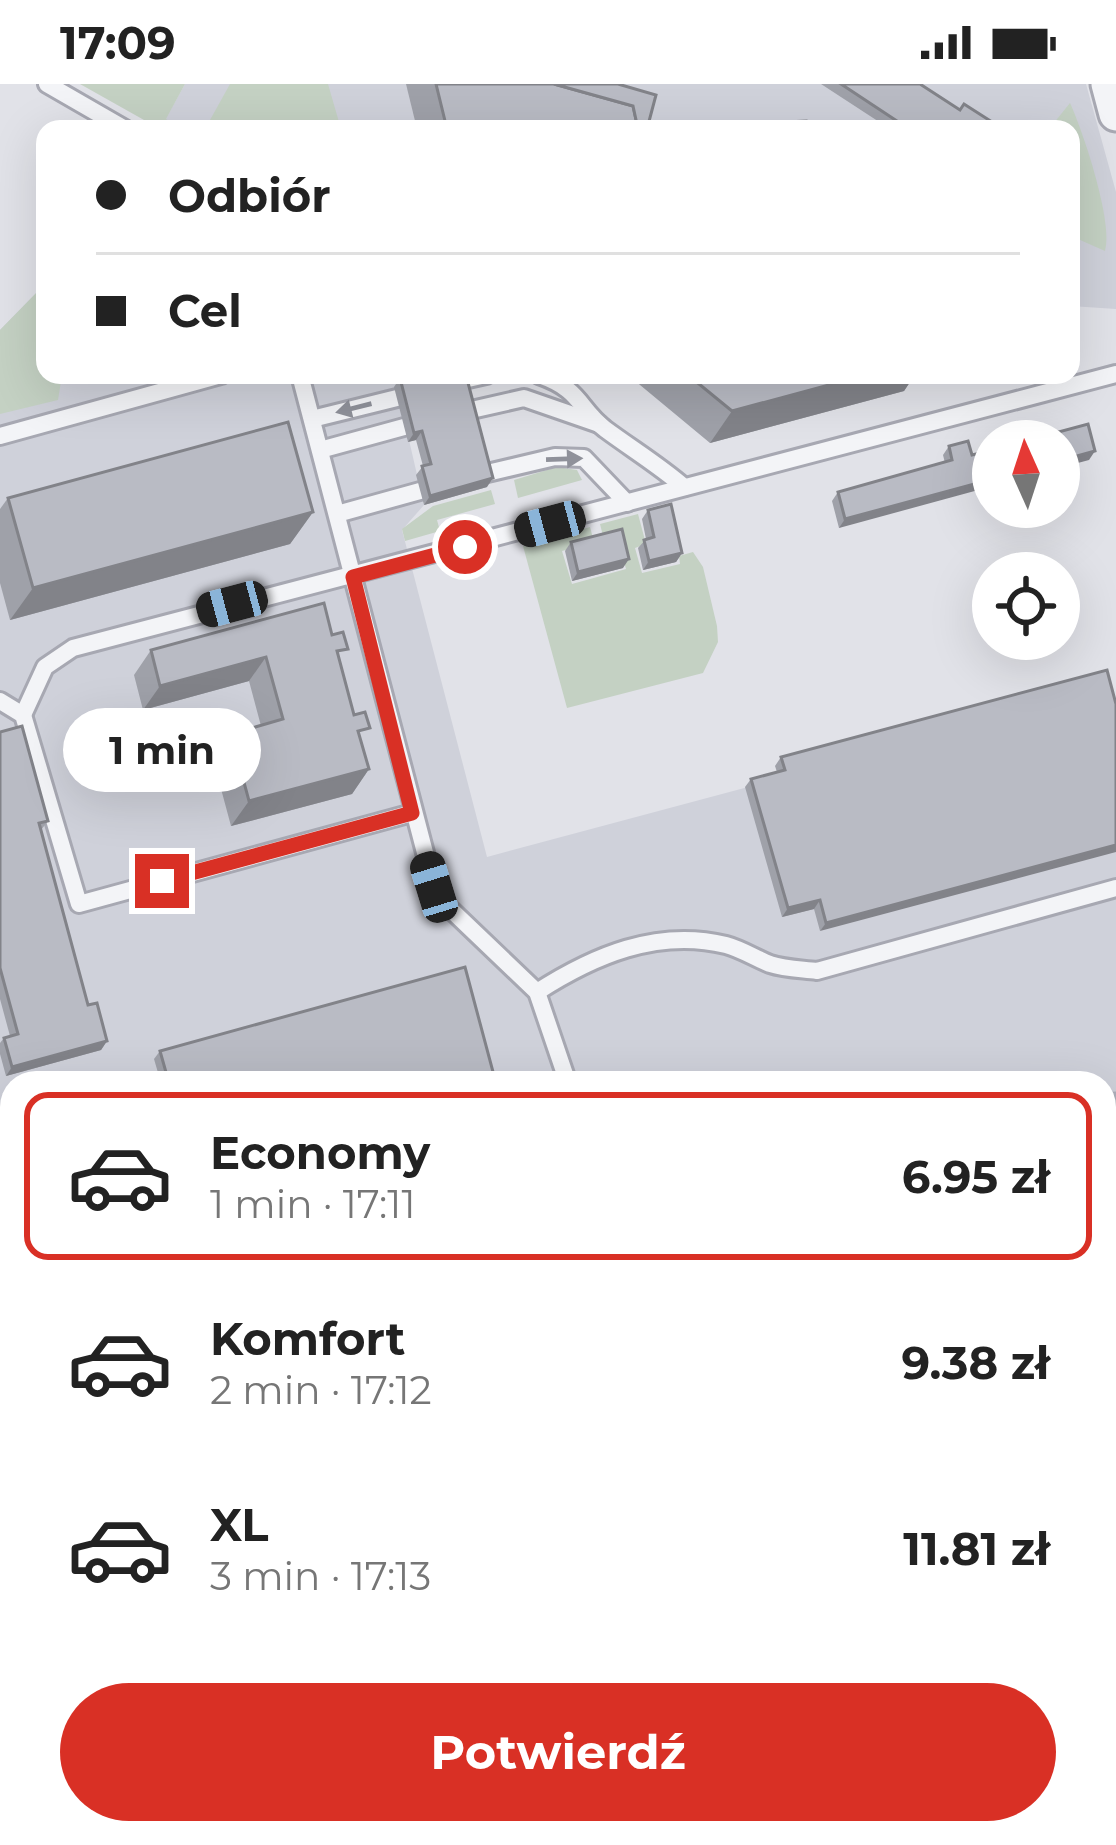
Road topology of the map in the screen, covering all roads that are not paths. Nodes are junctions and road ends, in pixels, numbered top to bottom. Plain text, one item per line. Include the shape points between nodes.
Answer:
1 (47, 84) edge
2 (1108, 84) edge
3 (1116, 114) edge
4 (109, 120) edge
5 (1116, 374) edge
6 (188, 384) edge
7 (302, 384) edge
8 (561, 384) edge
9 (1078, 384) edge
10 (1080, 384) edge
11 (397, 398) dead end
12 (467, 411) edge
13 (312, 419) junction
14 (599, 424) junction
15 (404, 427) dead end
16 (0, 436) edge
17 (320, 450) junction
18 (484, 474) edge
19 (684, 488) junction
20 (420, 490) dead end
21 (628, 503) junction
22 (337, 514) junction
23 (353, 577) junction
24 (0, 701) edge
25 (23, 715) junction
26 (412, 813) junction
27 (1116, 888) edge
28 (537, 992) junction
29 (564, 1071) edge

1 - 4 lane
2 - 3 street
5 - 10 lane
6 - 16 lane
7 - 13 lane
8 - 14 lane
9 - 19 lane
11 -> 13 lane
12 - 14 lane via 524,398
13 - 17 lane
14 - 19 lane
15 - 17 lane
17 - 22 lane
18 -> 21 lane via 584,458
19 - 21 lane
20 - 22 lane
21 - 23 lane
22 - 23 lane
23 - 25 lane via 73,648 45,667
23 - 26 lane
24 - 25 lane
25 - 26 lane via 79,904
26 - 28 lane via 445,904
27 - 28 lane via 817,970 695,940 636,945 580,964
28 - 29 lane

